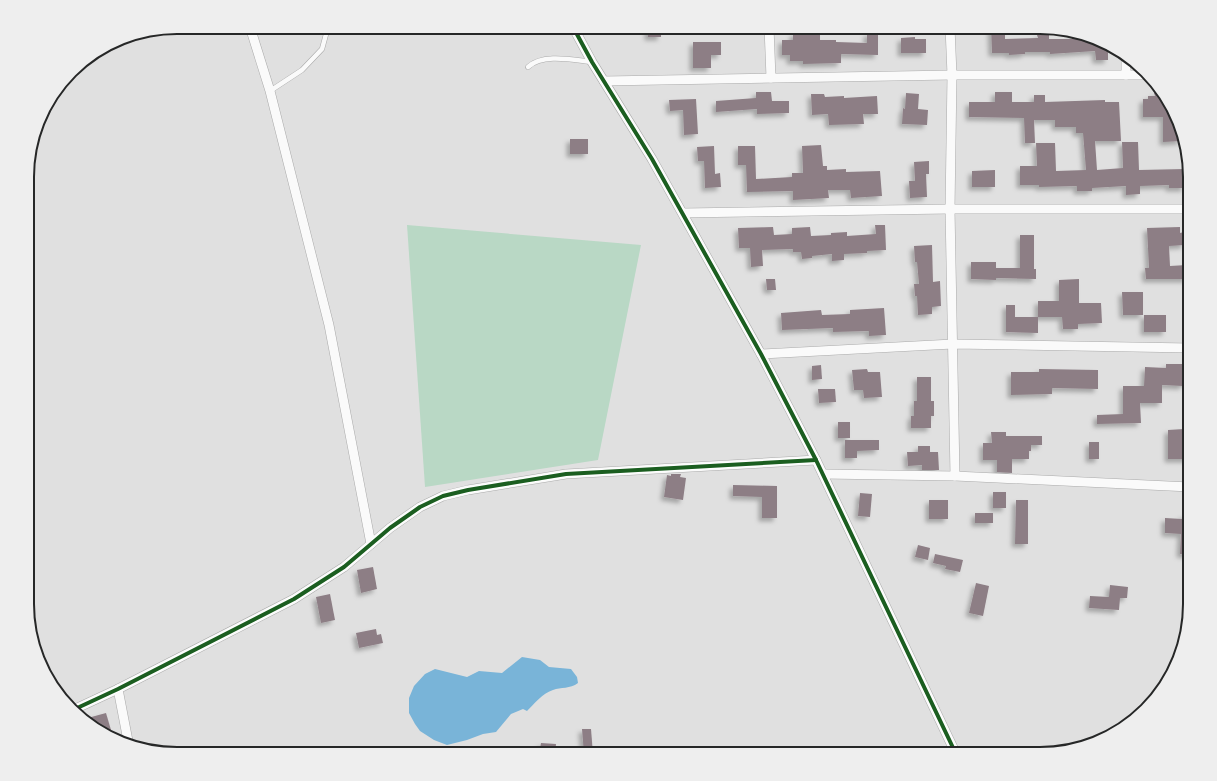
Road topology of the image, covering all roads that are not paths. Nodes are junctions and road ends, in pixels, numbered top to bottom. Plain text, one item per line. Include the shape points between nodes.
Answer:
1 (252, 34) edge
2 (326, 34) edge
3 (577, 34) edge
4 (769, 34) edge
5 (950, 34) edge
6 (592, 62) junction
7 (1126, 62) edge
8 (528, 67) dead end
9 (952, 75) junction
10 (1126, 75) junction
11 (1140, 75) edge
12 (771, 78) junction
13 (604, 81) junction
14 (270, 91) junction
15 (1183, 209) edge
16 (950, 210) junction
17 (682, 213) junction
18 (953, 344) junction
19 (1183, 348) edge
20 (761, 354) junction
21 (816, 460) junction
22 (823, 474) junction
23 (954, 476) junction
24 (1183, 486) edge
25 (371, 544) junction
26 (118, 689) junction
27 (78, 707) edge
28 (127, 738) edge
29 (953, 747) edge

1 - 14 street
2 - 14 lane via 322,49 302,70
3 - 6 street
4 - 12 street
5 - 9 street
6 - 8 lane via 546,58 533,62
6 - 13 street
7 - 10 street
9 - 10 street
9 - 12 street
9 - 16 street
10 - 11 street
12 - 13 street
13 - 17 street
14 - 25 street via 329,325
15 - 16 street
16 - 17 street
16 - 18 street
17 - 20 street
18 - 19 street
18 - 20 street
18 - 23 street
20 - 21 street
21 - 22 street
21 - 25 street via 566,474 468,490 443,496 420,507
22 - 23 street
22 - 29 street
23 - 24 street
25 - 26 street via 344,567 294,599
26 - 27 street
26 - 28 street

